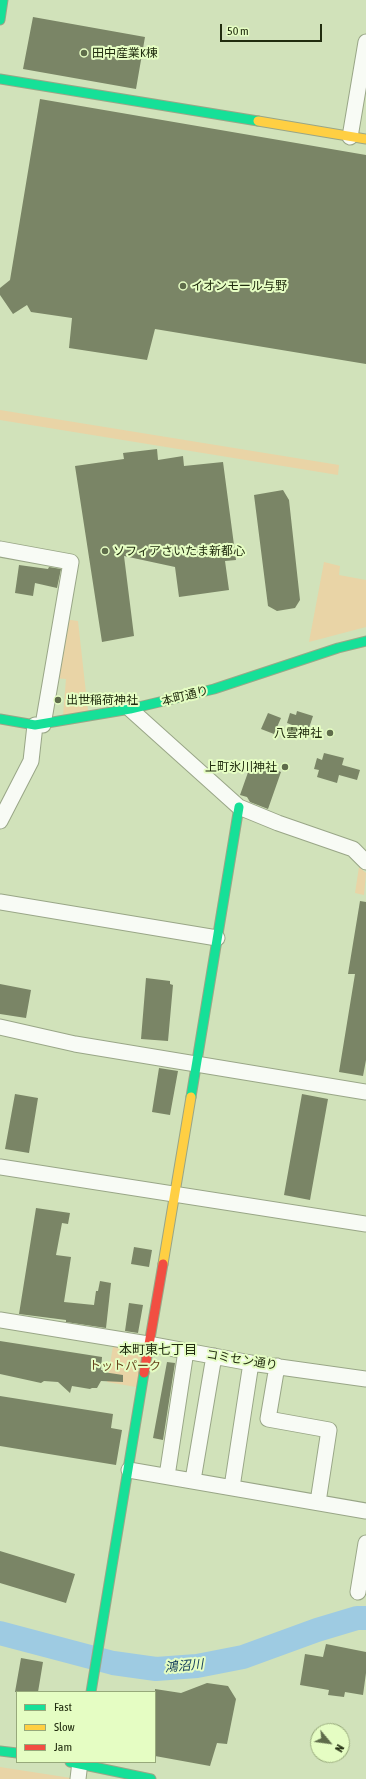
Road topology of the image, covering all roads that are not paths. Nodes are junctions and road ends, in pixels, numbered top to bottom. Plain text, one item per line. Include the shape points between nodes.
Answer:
1 (3, 0) edge
2 (0, 20) edge
3 (366, 42) edge
4 (0, 79) edge
5 (350, 137) junction
6 (366, 139) edge
7 (0, 549) edge
8 (366, 641) edge
9 (130, 709) junction
10 (0, 719) edge
11 (39, 725) junction
12 (239, 806) junction
13 (0, 821) edge
14 (366, 862) edge
15 (0, 902) edge
16 (217, 938) junction
17 (0, 1027) edge
18 (196, 1064) junction
19 (366, 1092) edge
20 (1, 1171) edge
21 (174, 1194) junction
22 (366, 1224) edge
23 (0, 1320) edge
24 (148, 1344) junction
25 (186, 1351) junction
26 (214, 1356) junction
27 (251, 1363) junction
28 (276, 1366) junction
29 (366, 1380) edge
30 (129, 1470) junction
31 (167, 1476) junction
32 (193, 1480) junction
33 (232, 1487) junction
34 (318, 1502) junction
35 (366, 1511) edge
36 (366, 1544) edge
37 (358, 1592) dead end
38 (91, 1691) edge
39 (0, 1751) edge
40 (16, 1754) edge
41 (77, 1763) edge
42 (78, 1779) edge
43 (151, 1779) edge

1 - 2 street
3 - 5 street
4 - 5 street
5 - 6 street
7 - 11 street via 71,562
8 - 9 street, 本町通り via 214,689
9 - 11 street, 本町通り
9 - 12 street
10 - 11 street, 本町通り
11 - 13 street via 31,761
12 - 14 street via 278,823 353,849
12 - 16 street
15 - 16 street
16 - 18 street
17 - 18 street via 75,1044
18 - 19 street
18 - 21 street
20 - 21 street
21 - 22 street
21 - 24 street
23 - 24 street, コミセン通り
24 - 25 street, コミセン通り
24 - 30 street
25 - 26 street, コミセン通り
25 - 31 street
26 - 27 street, コミセン通り
26 - 32 street
27 - 28 street, コミセン通り
27 - 33 street
28 - 29 street, コミセン通り
28 - 34 street via 268,1419 329,1430
30 - 31 street
30 - 38 street
31 - 32 street
32 - 33 street
33 - 34 street
34 - 35 street
36 - 37 street
39 - 40 street
41 - 42 street
41 - 43 street

